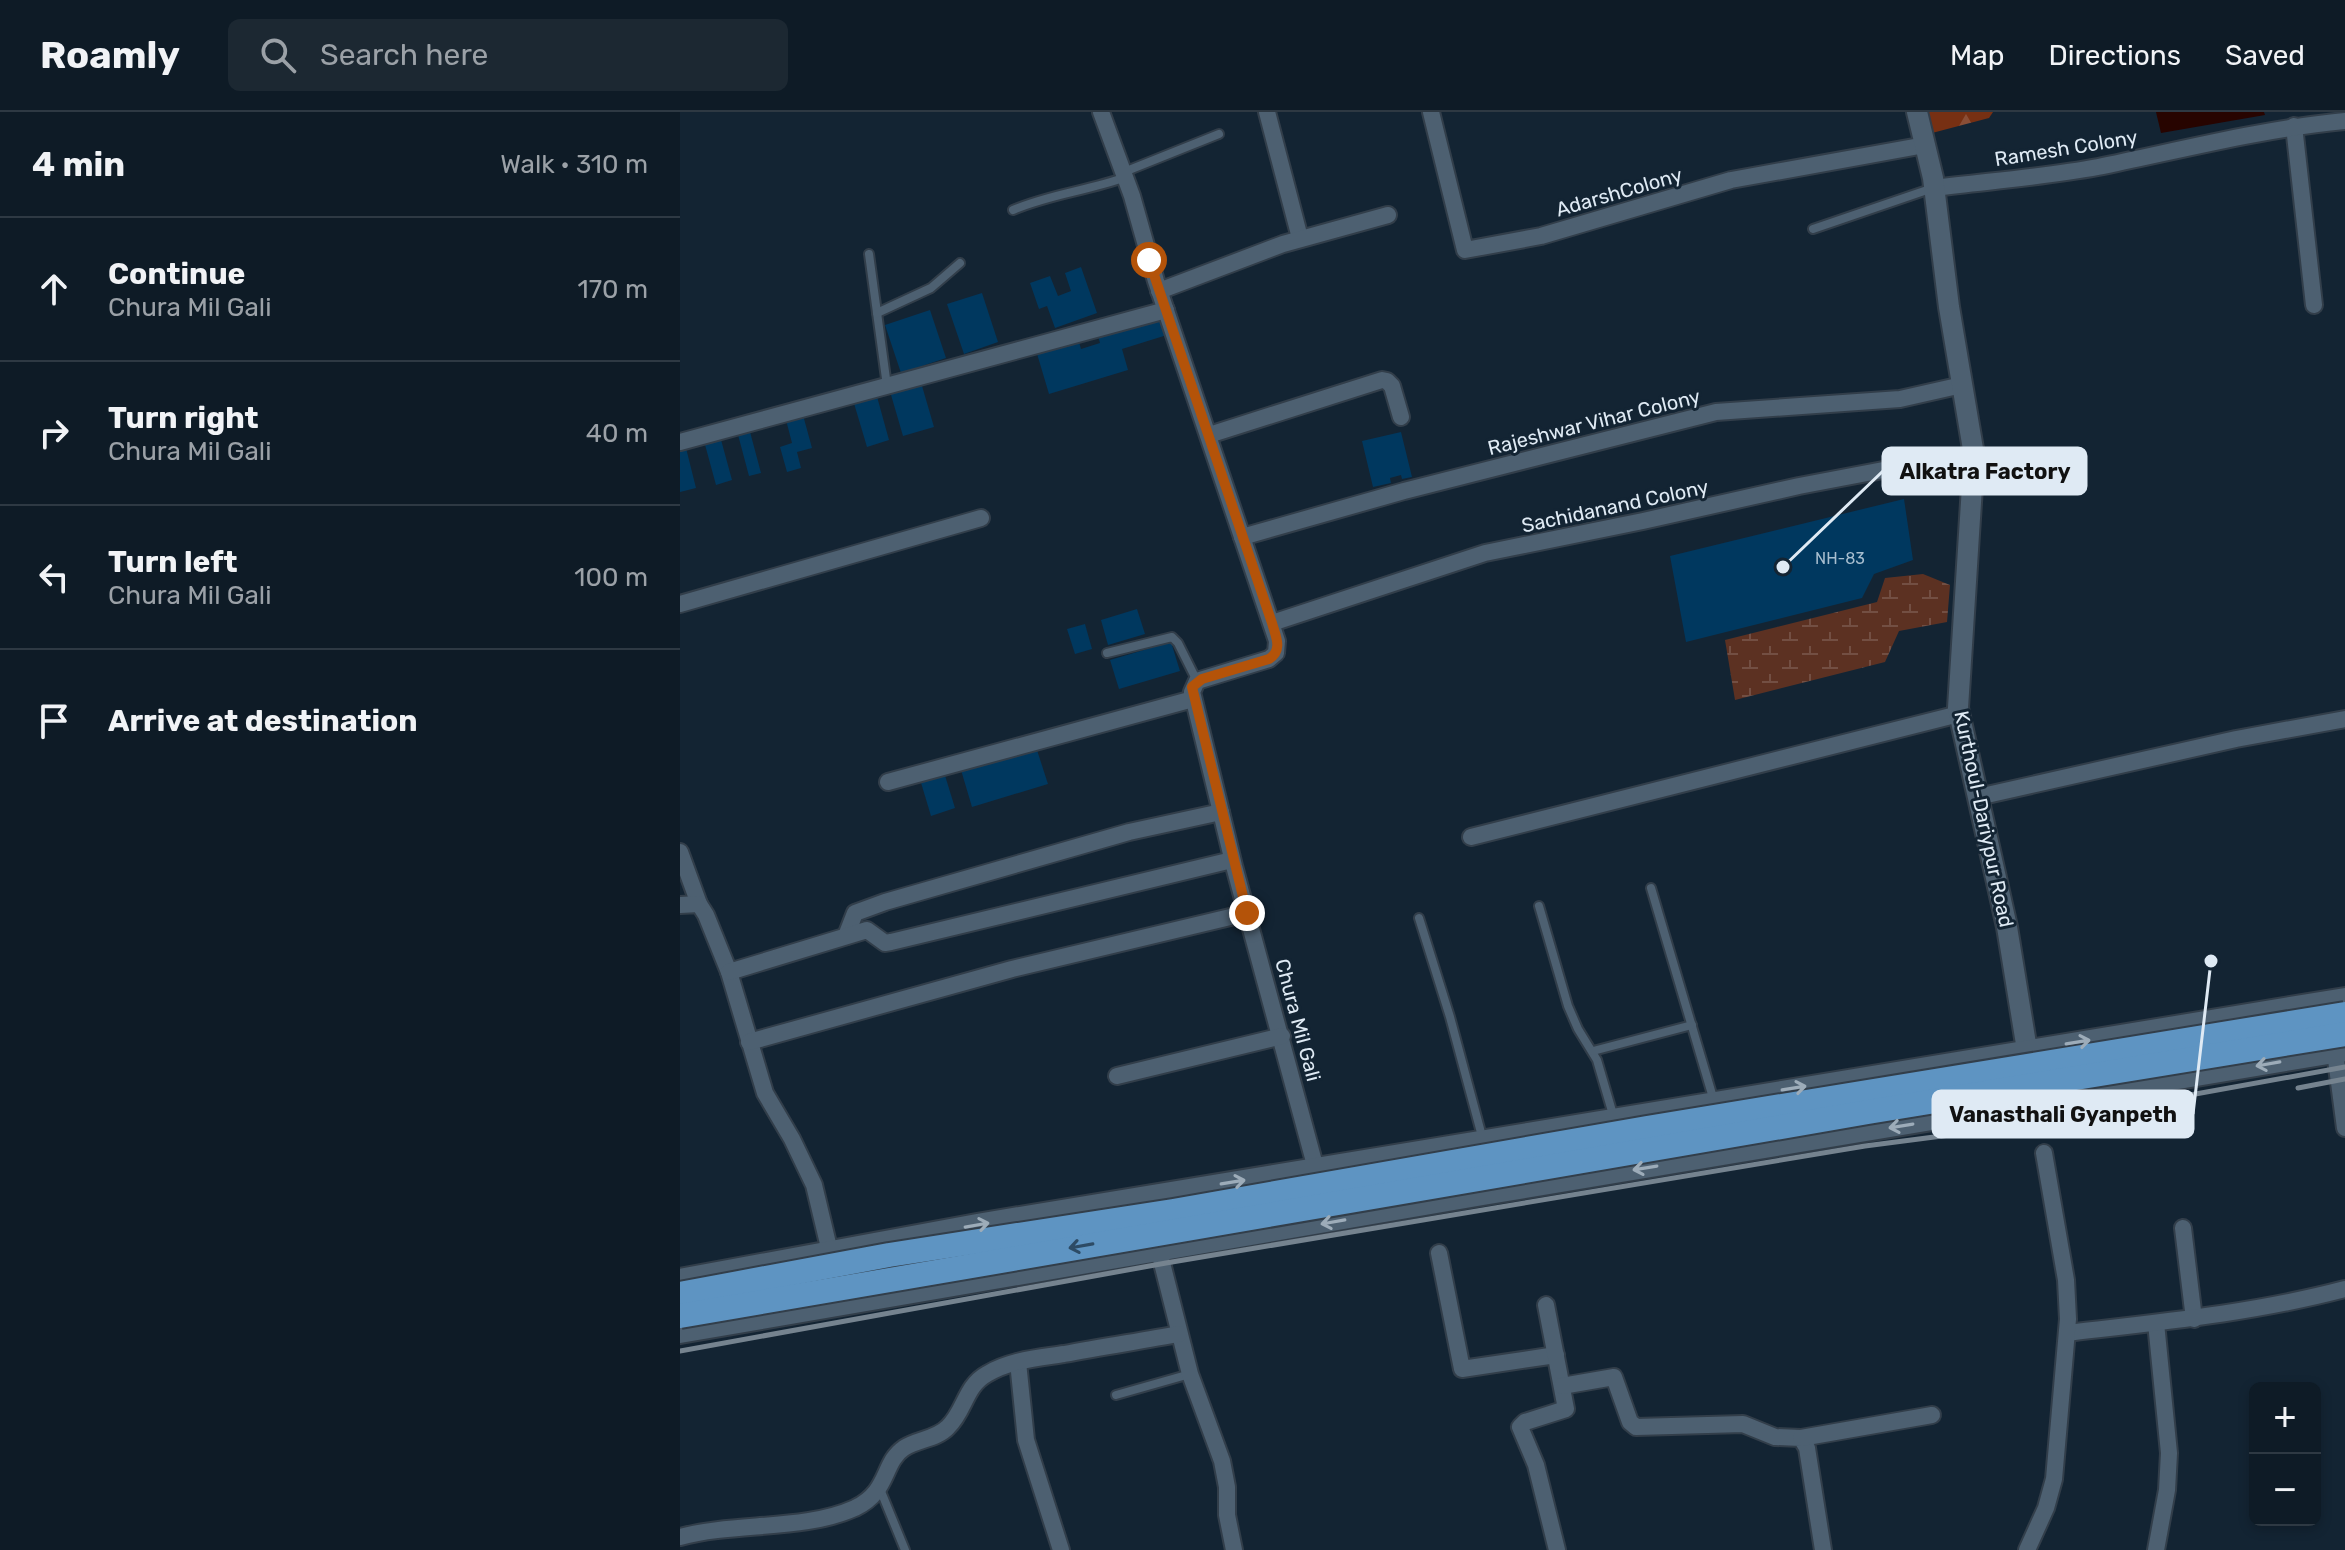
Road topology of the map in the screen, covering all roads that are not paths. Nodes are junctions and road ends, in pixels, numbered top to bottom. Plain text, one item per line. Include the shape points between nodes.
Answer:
1 (1101, 112) edge
2 (1267, 112) edge
3 (1431, 112) edge
4 (1917, 112) edge
5 (2345, 121) edge
6 (2294, 126) junction
7 (1219, 134) dead end
8 (1925, 145) junction
9 (1125, 175) junction
10 (1934, 188) junction
11 (1013, 210) dead end
12 (1388, 215) dead end
13 (1813, 229) dead end
14 (1300, 238) junction
15 (869, 254) dead end
16 (960, 263) dead end
17 (1159, 291) junction
18 (2314, 305) dead end
19 (1166, 310) junction
20 (877, 313) junction
21 (1962, 385) junction
22 (887, 387) junction
23 (1401, 417) dead end
24 (1209, 435) junction
25 (680, 442) edge
26 (1973, 461) junction
27 (981, 518) dead end
28 (1242, 537) junction
29 (680, 604) edge
30 (1272, 623) junction
31 (1107, 653) dead end
32 (1197, 681) junction
33 (1193, 699) junction
34 (1959, 714) junction
35 (2345, 719) edge
36 (888, 782) dead end
37 (1978, 797) junction
38 (1221, 812) junction
39 (1471, 837) dead end
40 (680, 852) edge
41 (1232, 860) junction
42 (1651, 888) dead end
43 (699, 904) junction
44 (680, 905) edge
45 (1539, 906) dead end
46 (1247, 913) junction
47 (1419, 918) dead end
48 (846, 936) junction
49 (729, 972) junction
50 (2345, 998) edge
51 (2345, 1014) edge
52 (1692, 1025) junction
53 (2138, 1032) junction
54 (1282, 1036) junction
55 (749, 1042) junction
56 (2342, 1046) edge
57 (2027, 1050) junction
58 (1593, 1051) junction
59 (1117, 1076) dead end
60 (2146, 1086) junction
61 (1714, 1101) junction
62 (1614, 1118) junction
63 (2345, 1128) edge
64 (1483, 1141) junction
65 (2044, 1153) dead end
66 (1368, 1160) junction
67 (1316, 1169) junction
68 (1375, 1214) junction
69 (2183, 1228) dead end
70 (915, 1236) junction
71 (1159, 1251) junction
72 (830, 1252) junction
73 (1439, 1253) dead end
74 (680, 1279) edge
75 (2345, 1289) edge
76 (924, 1292) junction
77 (680, 1294) edge
78 (1546, 1305) dead end
79 (680, 1316) edge
80 (2194, 1319) junction
81 (2156, 1323) junction
82 (680, 1333) edge
83 (2067, 1333) junction
84 (1179, 1334) junction
85 (1556, 1355) junction
86 (1018, 1362) junction
87 (1190, 1374) junction
88 (1562, 1386) junction
89 (1116, 1395) dead end
90 (1932, 1415) dead end
91 (1801, 1438) junction
92 (880, 1489) junction
93 (680, 1537) edge
94 (905, 1550) edge
95 (1061, 1550) edge
96 (1234, 1550) edge
97 (1557, 1550) edge
98 (1823, 1550) edge
99 (2027, 1550) edge
100 (2156, 1550) edge

1 - 9 street
2 - 14 street
3 - 8 street, AdarshColony via 1465,250 1541,236 1731,180
4 - 8 street, Kurthoul-Dariypur Road
5 - 6 street, Ramesh Colony
6 - 10 street, Ramesh Colony via 2096,167
6 - 18 street
7 - 9 lane
8 - 10 street, Kurthoul-Dariypur Road
9 - 11 lane
9 - 17 street
10 - 13 lane
10 - 21 street, Kurthoul-Dariypur Road
12 - 14 street
14 - 17 street
15 - 20 lane
16 - 20 lane via 931,288
17 - 19 street
19 - 22 street
19 - 24 street
20 - 22 lane
21 - 26 street, Kurthoul-Dariypur Road
21 - 28 street, Rajeshwar Vihar Colony via 1900,399 1716,412
22 - 25 street
23 - 24 street via 1392,386 1382,380
24 - 28 street
26 - 30 street, Sachidanand Colony via 1941,459 1485,553
26 - 34 street, Kurthoul-Dariypur Road
27 - 29 street
28 - 30 street
30 - 32 street via 1278,648 1273,656
31 - 32 lane via 1172,637
32 - 33 street, Chura Mil Gali
33 - 36 street
33 - 38 street, Chura Mil Gali
34 - 37 street, Kurthoul-Dariypur Road
34 - 39 street
35 - 37 street
37 - 57 street, Kurthoul-Dariypur Road
38 - 41 street, Chura Mil Gali
38 - 48 street via 1129,832 885,902 855,913
40 - 43 street
41 - 46 street, Chura Mil Gali
41 - 48 street via 891,942 867,930
42 - 52 lane
43 - 44 street
43 - 49 street
45 - 58 lane via 1572,1018
46 - 54 street, Chura Mil Gali
46 - 55 street via 1012,969
47 - 64 lane
48 - 49 street
49 - 55 street
50 - 53 street
51 - 77 highway, bridge
52 - 58 lane
52 - 61 lane
57 -> 53 street
53 - 60 street
54 - 59 street
54 - 67 street, Chura Mil Gali
55 - 72 street via 765,1093 814,1185
56 -> 60 street
56 - 63 street
56 -> 79 highway, bridge via 1868,1112
61 -> 57 street
58 - 62 lane
60 -> 68 street
61 - 62 street
62 - 64 street
64 - 66 street
65 - 83 street via 2066,1280
66 - 67 street
66 - 68 street
70 -> 67 street
68 -> 71 street
69 - 80 street
70 - 72 street
70 - 76 street
71 - 76 street
71 - 84 street
72 - 74 street
73 - 85 street via 1462,1369
75 - 80 street
76 - 82 street
78 - 85 street
80 - 81 street
81 - 83 street
81 - 100 street via 2169,1453
83 - 99 street via 2054,1479
84 - 86 street
84 - 87 street
85 - 88 street
86 - 92 street via 977,1381 949,1427 903,1449
86 - 95 street via 1026,1440
87 - 89 lane
87 - 96 street via 1222,1461
88 - 91 street via 1614,1377 1636,1427 1743,1424 1775,1437
88 - 97 street via 1565,1410 1520,1427 1539,1474
90 - 91 street
91 - 98 street
92 - 93 street via 857,1507 824,1518
92 - 94 lane

